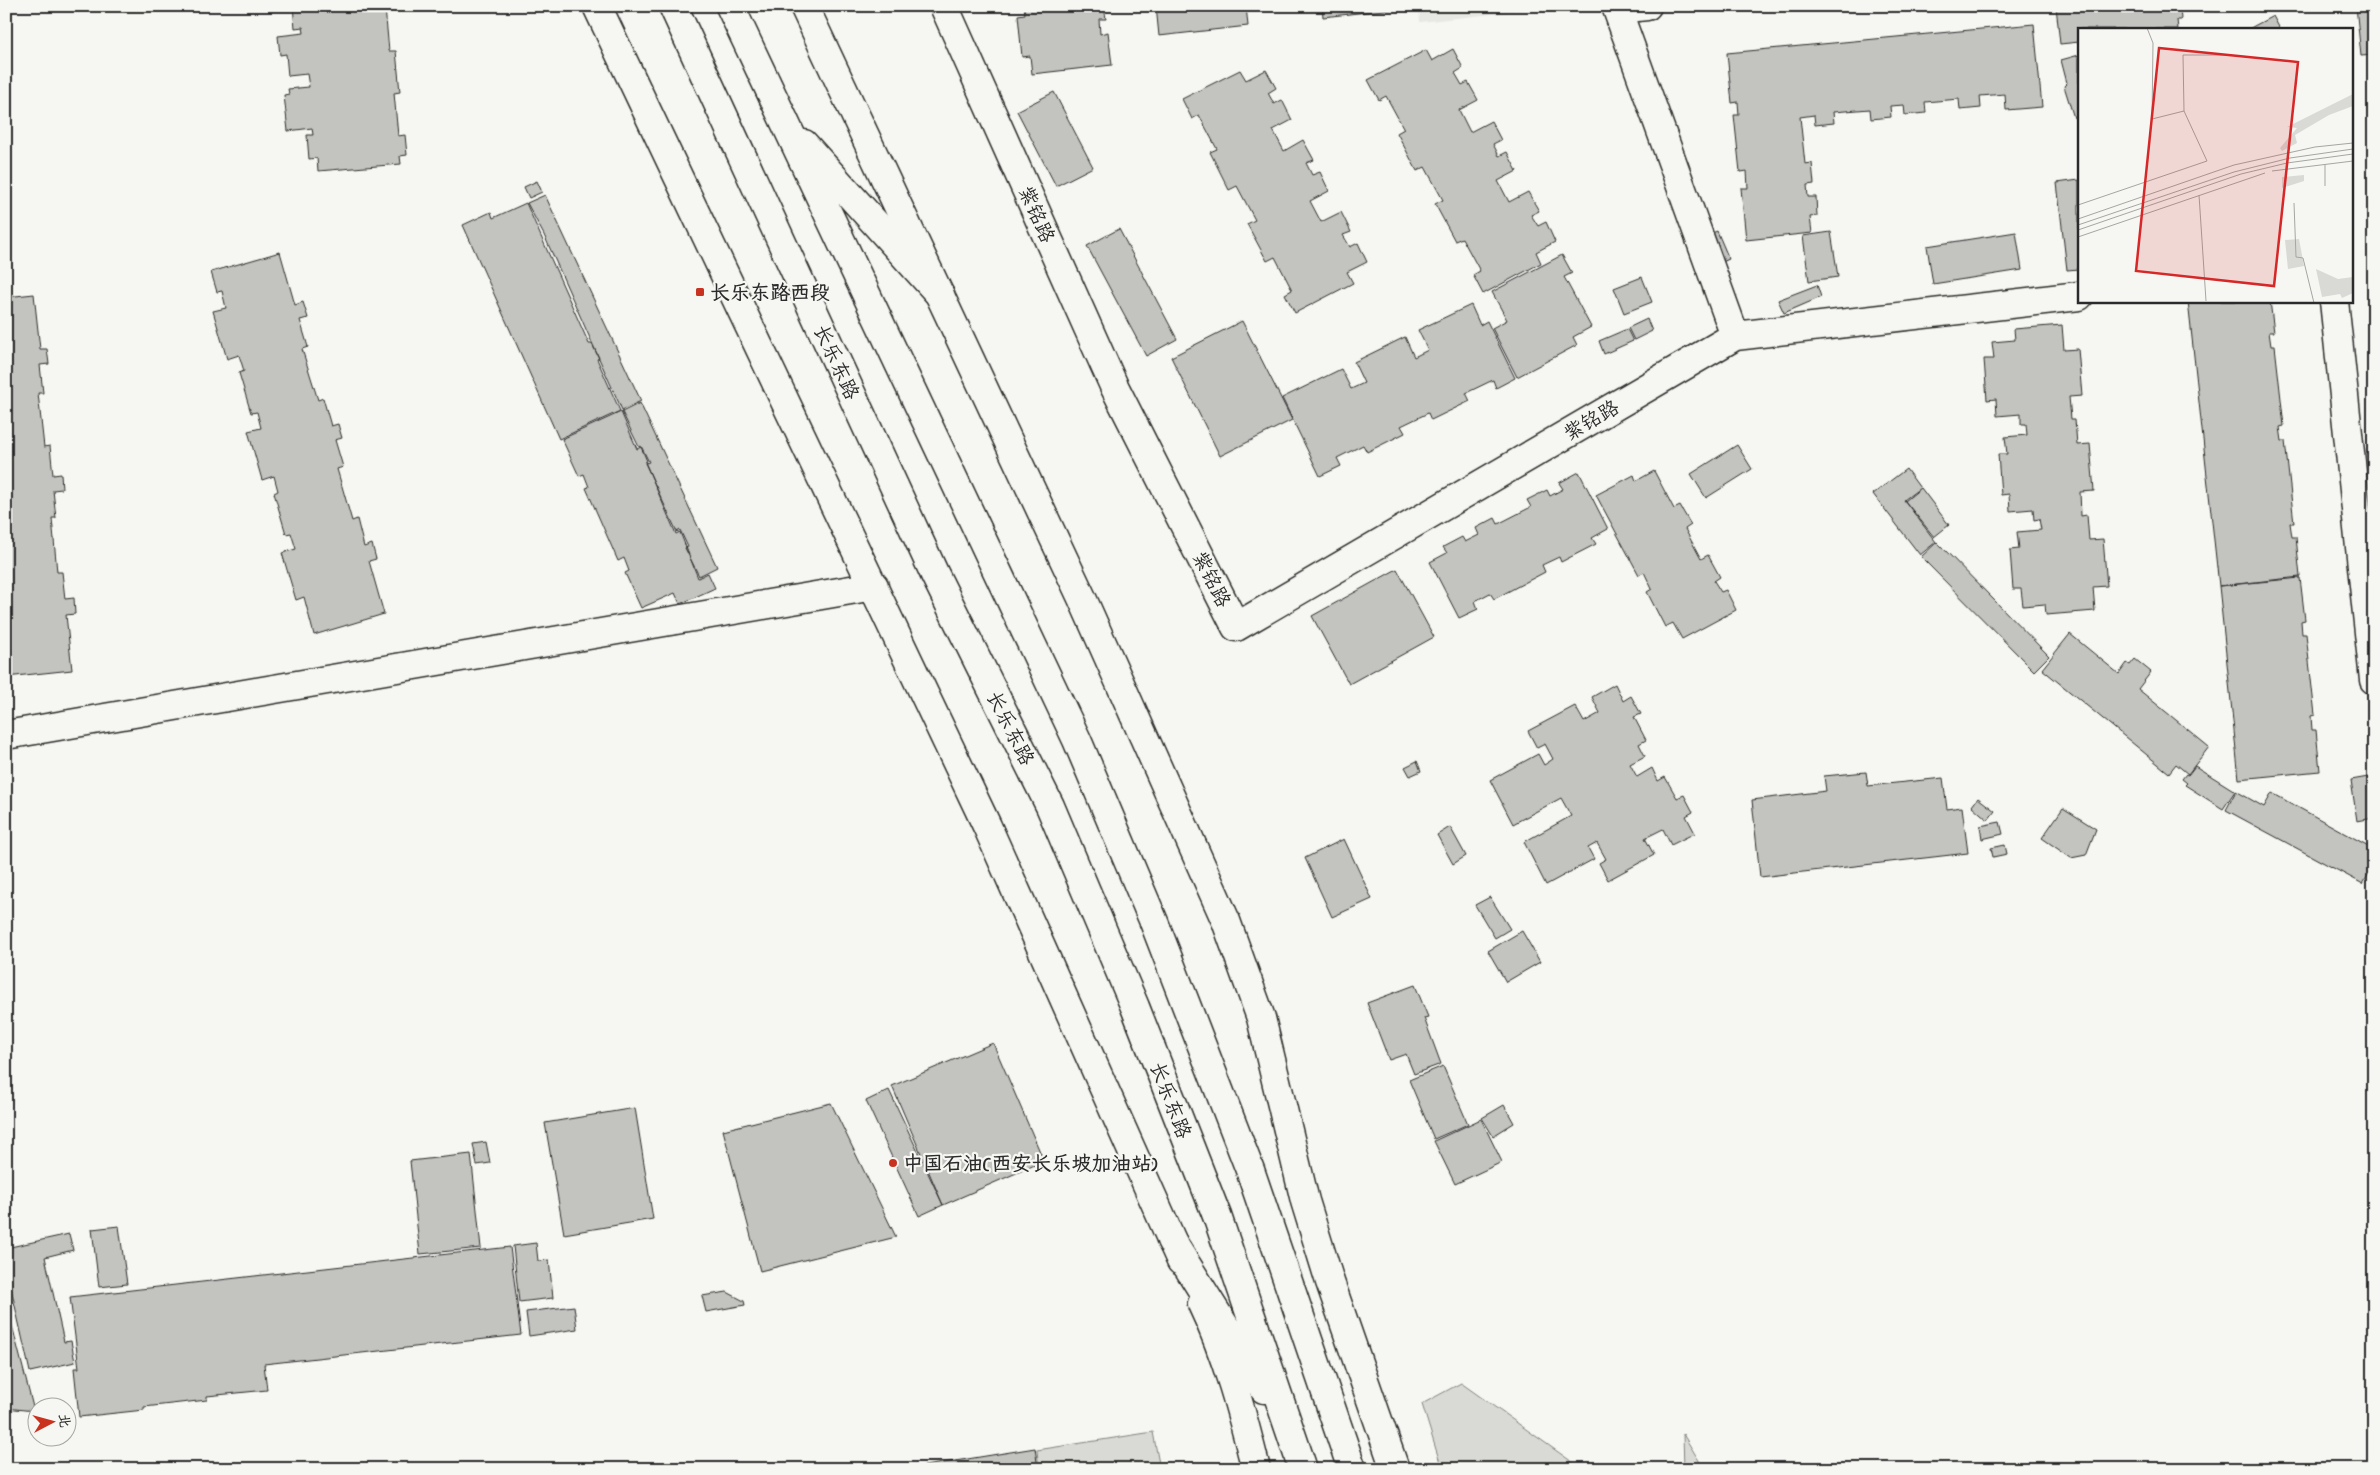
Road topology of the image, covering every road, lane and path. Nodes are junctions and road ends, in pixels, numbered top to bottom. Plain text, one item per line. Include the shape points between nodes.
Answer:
1 (597, 6) edge
2 (673, 6) edge
3 (730, 6) edge
4 (804, 6) edge
5 (944, 6) edge
6 (1647, 6) edge
7 (784, 121) junction
8 (940, 295) junction
9 (2078, 296) edge
10 (2334, 302) edge
11 (1735, 336) junction
12 (874, 586) junction
13 (2374, 680) edge
14 (6, 735) edge
15 (1171, 1240) junction
16 (1290, 1429) junction
17 (1256, 1469) edge
18 (1303, 1469) edge
19 (1352, 1469) edge
20 (1395, 1469) edge

1 - 12 street
2 - 16 street, 长乐东路 via 935,575 1050,806 1136,1007 1206,1189
3 - 7 street
4 - 8 street
5 - 11 street, 紫铭路 via 1114,386 1236,627
6 - 11 street via 1617,9
7 - 8 street
7 - 19 street via 1085,758 1154,922 1250,1170
8 - 20 street via 1086,607 1226,921 1261,1018 1305,1201
9 - 11 street
10 - 13 street
12 - 14 street
12 - 15 street via 987,826
15 - 16 street
15 - 17 street via 1212,1325 1242,1413
16 - 18 street, 长乐东路

